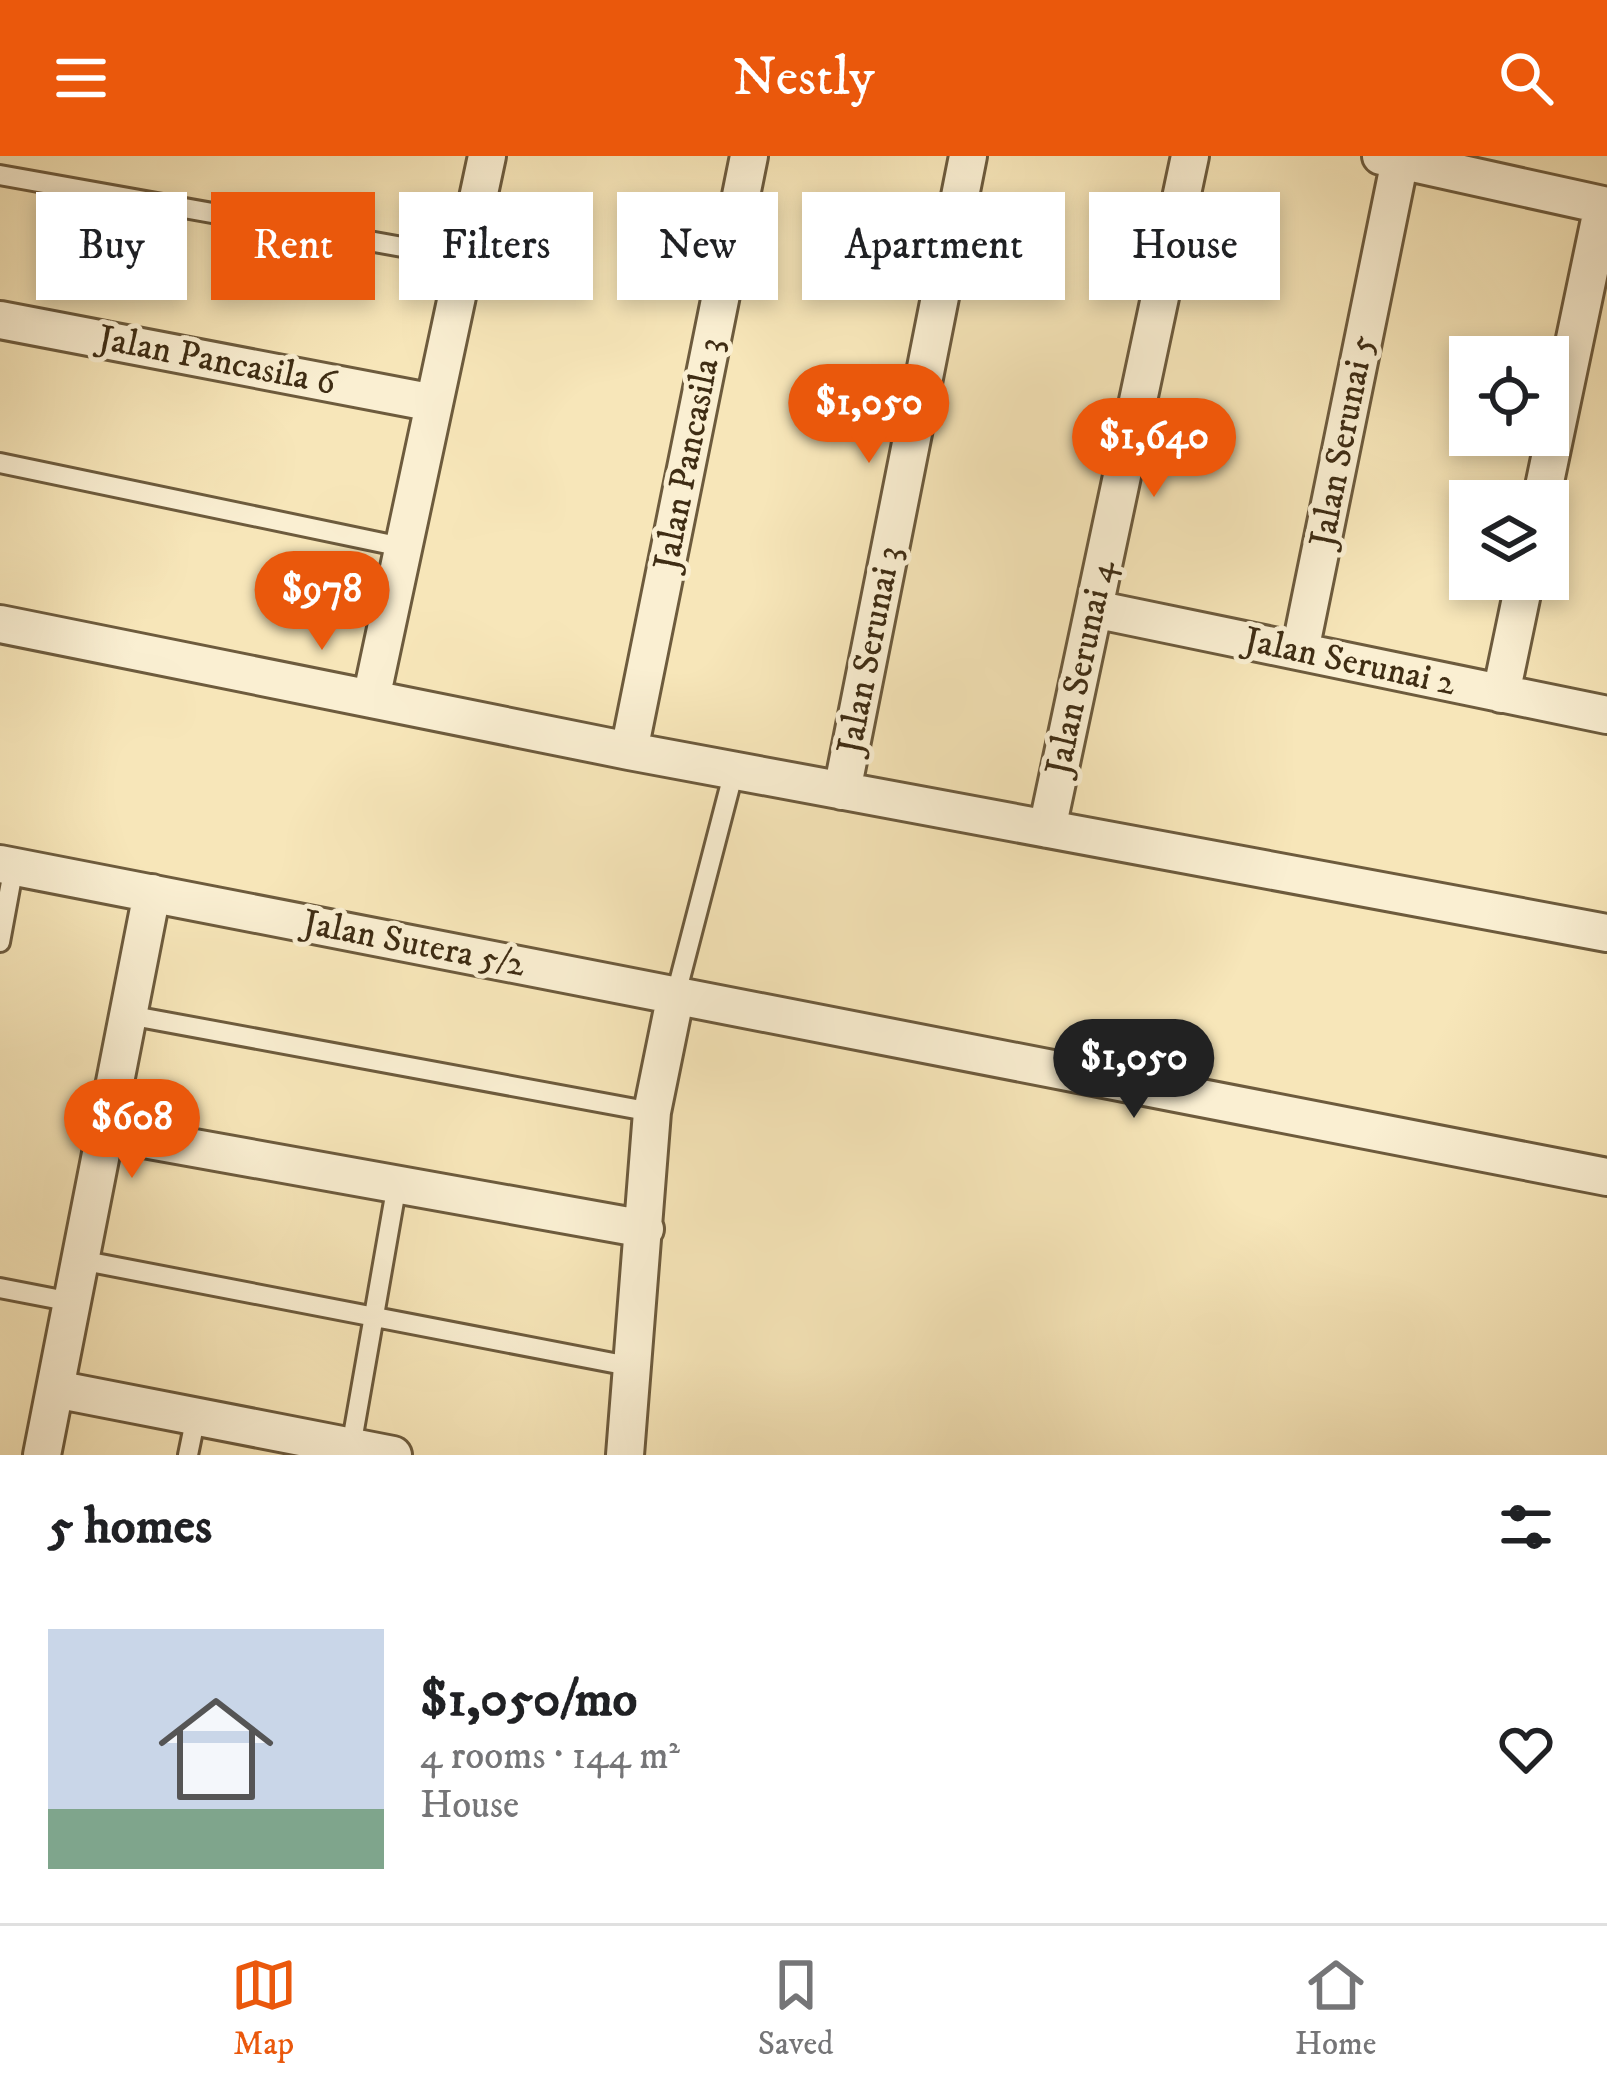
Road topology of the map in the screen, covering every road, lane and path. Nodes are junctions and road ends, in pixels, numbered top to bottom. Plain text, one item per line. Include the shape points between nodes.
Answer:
1 (487, 156) edge
2 (749, 156) edge
3 (968, 156) edge
4 (1190, 156) edge
5 (1390, 158) edge
6 (0, 175) edge
7 (479, 192) edge
8 (1605, 206) edge
9 (399, 246) edge
10 (455, 300) edge
11 (0, 320) edge
12 (434, 403) junction
13 (0, 463) edge
14 (1546, 480) edge
15 (402, 547) junction
16 (1521, 600) edge
17 (1094, 609) junction
18 (0, 624) edge
19 (1300, 652) junction
20 (1501, 694) junction
21 (370, 699) junction
22 (1607, 716) edge
23 (629, 752) junction
24 (734, 771) junction
25 (842, 791) junction
26 (1047, 829) junction
27 (7, 865) edge
28 (152, 893) junction
29 (1607, 934) edge
30 (0, 942) edge
31 (676, 994) junction
32 (128, 1015) junction
33 (652, 1112) junction
34 (105, 1132) junction
35 (1607, 1177) edge
36 (397, 1184) junction
37 (646, 1229) junction
38 (80, 1260) junction
39 (0, 1288) edge
40 (72, 1303) junction
41 (375, 1318) junction
42 (634, 1367) junction
43 (55, 1389) junction
44 (196, 1416) junction
45 (303, 1446) edge
46 (351, 1447) junction
47 (42, 1455) edge
48 (188, 1455) edge
49 (393, 1455) edge
50 (625, 1455) edge

1 - 7 street
2 - 23 street, Jalan Pancasila 3
3 - 25 street, Jalan Serunai 3
4 - 17 street, Jalan Serunai 4
5 - 8 street
5 - 19 street, Jalan Serunai 5
6 - 9 lane
8 - 14 street
10 - 12 street
11 - 12 street, Jalan Pancasila 6
12 - 15 street
13 - 15 lane
15 - 21 street
16 - 20 street
17 - 19 street, Jalan Serunai 2
17 - 26 street, Jalan Serunai 4
18 - 21 street
19 - 20 street, Jalan Serunai 2
20 - 22 street, Jalan Serunai 2
21 - 23 street
23 - 24 street
24 - 25 street
24 - 31 lane
25 - 26 street
26 - 29 street
27 - 28 street, Jalan Sutera 5/2
27 - 30 lane
28 - 31 street, Jalan Sutera 5/2
28 - 32 street
31 - 33 street
31 - 35 street, Jalan Sutera 5/2
32 - 33 lane
32 - 34 street
33 - 37 street
34 - 36 street
34 - 38 street
36 - 37 street
36 - 41 lane
37 - 42 street
38 - 40 street
38 - 41 lane
39 - 40 lane
40 - 43 street
41 - 42 lane
41 - 46 lane
42 - 50 street
43 - 44 street
43 - 47 street
44 - 45 street
44 - 48 lane
45 - 46 street
46 - 49 street

